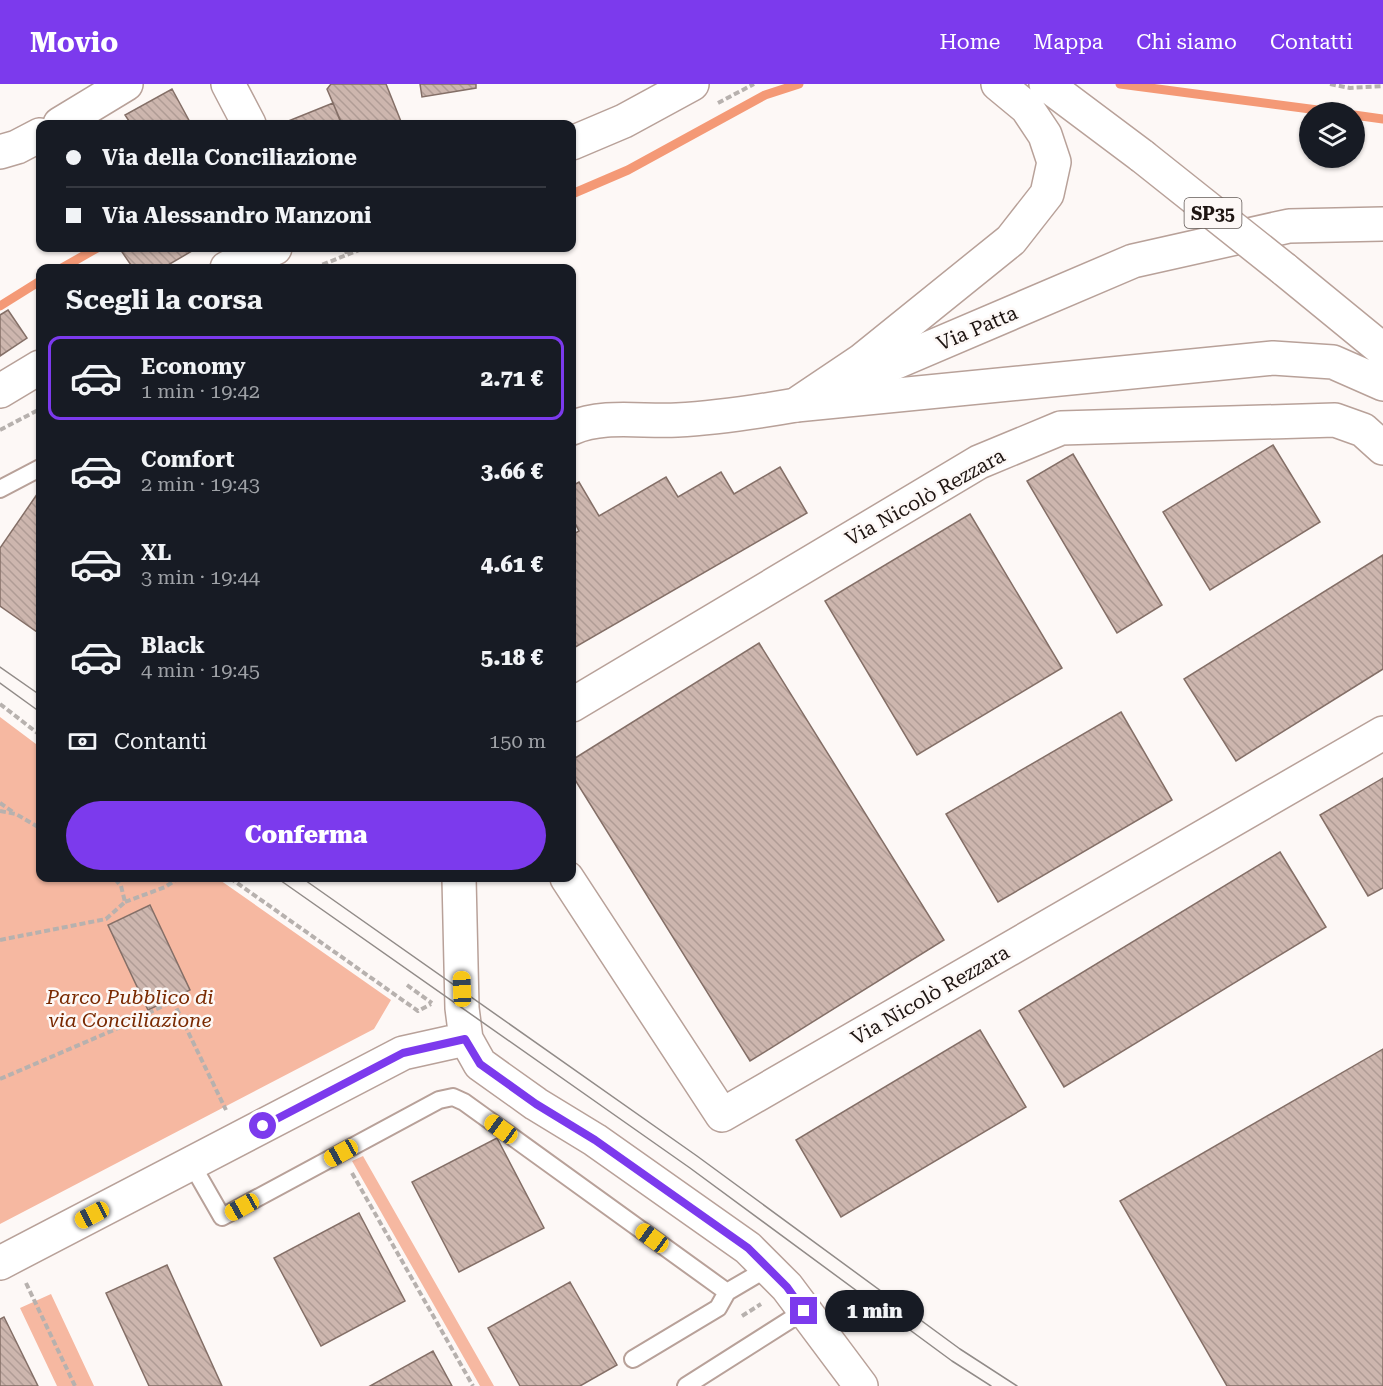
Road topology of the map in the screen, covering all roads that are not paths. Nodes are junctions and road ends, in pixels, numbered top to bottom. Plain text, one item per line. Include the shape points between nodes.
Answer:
1 (126, 84) edge
2 (228, 84) edge
3 (692, 84) edge
4 (998, 84) edge
5 (1046, 84) edge
6 (1058, 84) edge
7 (67, 120) edge
8 (247, 120) edge
9 (36, 137) edge
10 (576, 141) edge
11 (0, 152) edge
12 (1142, 156) junction
13 (1383, 224) edge
14 (267, 252) edge
15 (272, 252) edge
16 (236, 264) edge
17 (257, 264) edge
18 (1383, 350) edge
19 (36, 369) edge
20 (36, 384) edge
21 (1383, 384) edge
22 (0, 391) edge
23 (0, 398) edge
24 (796, 405) junction
25 (576, 426) edge
26 (1383, 448) edge
27 (36, 470) edge
28 (0, 489) edge
29 (576, 703) edge
30 (1383, 733) edge
31 (459, 882) edge
32 (570, 882) edge
33 (465, 1039) junction
34 (191, 1163) junction
35 (6, 1259) edge
36 (768, 1268) junction
37 (727, 1292) junction
38 (804, 1311) junction
39 (633, 1359) dead end
40 (686, 1386) edge
41 (861, 1386) edge

1 - 7 main road
2 - 8 main road
3 - 10 main road via 624,121
4 - 24 main road via 1027,108 1045,135 1054,162 1047,194 1011,240 861,361
5 - 12 main road, SP35
6 - 12 main road
9 - 11 main road
12 - 18 main road, SP35, bridge
13 - 24 main road, Via Patta via 1289,226 1133,261
14 - 16 main road
15 - 17 main road
19 - 22 main road
20 - 23 main road
21 - 24 main road via 1333,362 1273,358
24 - 25 main road, Via Patta via 727,417 614,420
26 - 29 main road, Via Nicolò Rezzara via 1363,430 1335,420 1061,428 979,462
27 - 28 lane
30 - 32 main road, Via Nicolò Rezzara via 722,1115
31 - 33 main road
33 - 34 main road via 403,1053
33 - 36 main road via 480,1064 748,1248
34 - 35 main road
34 - 37 lane via 222,1217 439,1100 453,1097
36 - 37 lane
36 - 38 main road
37 - 39 lane via 718,1308
38 - 40 lane
38 - 41 main road

